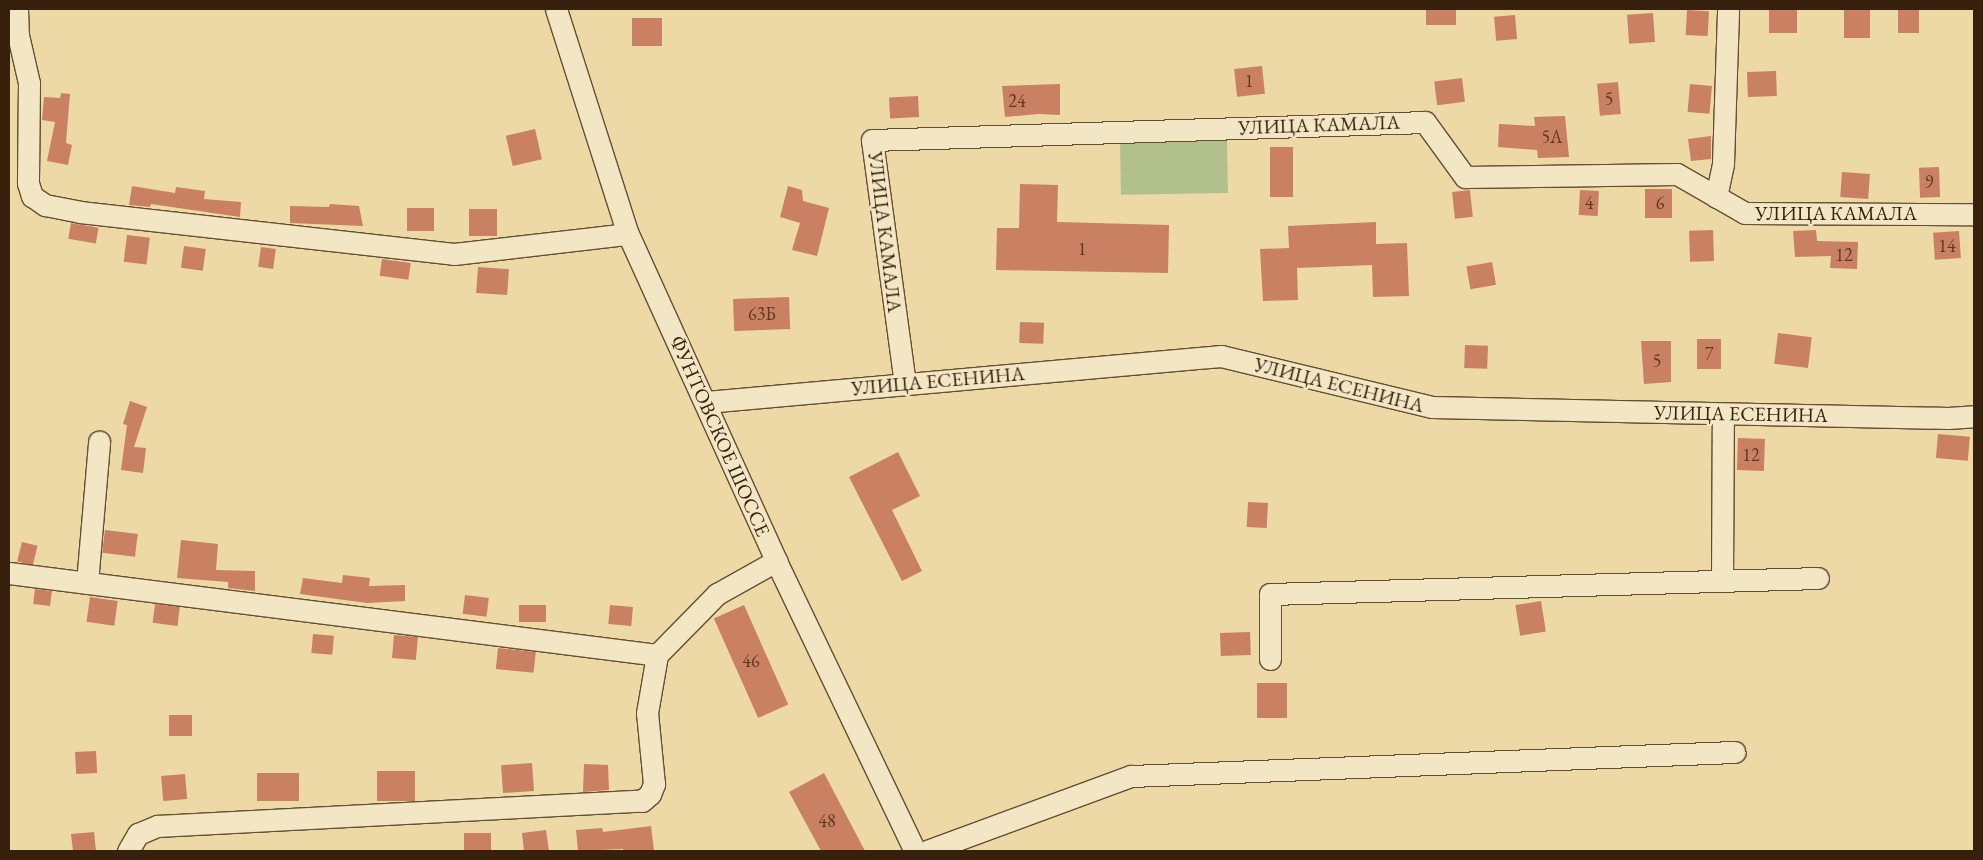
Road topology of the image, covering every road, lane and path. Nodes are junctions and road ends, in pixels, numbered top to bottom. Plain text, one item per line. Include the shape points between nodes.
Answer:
1 (16, 9) edge
2 (556, 9) edge
3 (1728, 9) edge
4 (1716, 196) junction
5 (1974, 214) edge
6 (628, 234) junction
7 (905, 384) junction
8 (706, 402) junction
9 (1723, 414) junction
10 (1974, 416) edge
11 (99, 442) dead end
12 (776, 561) junction
13 (9, 573) edge
14 (1818, 578) dead end
15 (1722, 581) junction
16 (87, 583) junction
17 (657, 655) junction
18 (1270, 659) dead end
19 (1735, 752) dead end
20 (128, 851) edge
21 (915, 851) edge
22 (927, 851) edge

1 - 6 street via 29,83 28,183 32,196 44,206 454,254
2 - 6 street, ФУНТОВСКОЕ ШОССЕ
3 - 4 street via 1723,163
4 - 5 street, УЛИЦА КАМАЛА via 1745,213
4 - 7 street, УЛИЦА КАМАЛА via 1677,174 1465,177 1425,122 872,140
6 - 8 street, ФУНТОВСКОЕ ШОССЕ
7 - 8 street, УЛИЦА ЕСЕНИНА
7 - 9 street, УЛИЦА ЕСЕНИНА via 1221,356 1432,407
8 - 12 street, ФУНТОВСКОЕ ШОССЕ
9 - 10 street, УЛИЦА ЕСЕНИНА
9 - 15 street
11 - 16 street
12 - 17 street via 718,594
12 - 21 street, ФУНТОВСКОЕ ШОССЕ
13 - 16 street
14 - 15 street
15 - 18 street via 1270,594
16 - 17 street
17 - 20 street via 647,713 654,784 650,794 642,800 157,826 138,834
19 - 22 street via 1131,776

